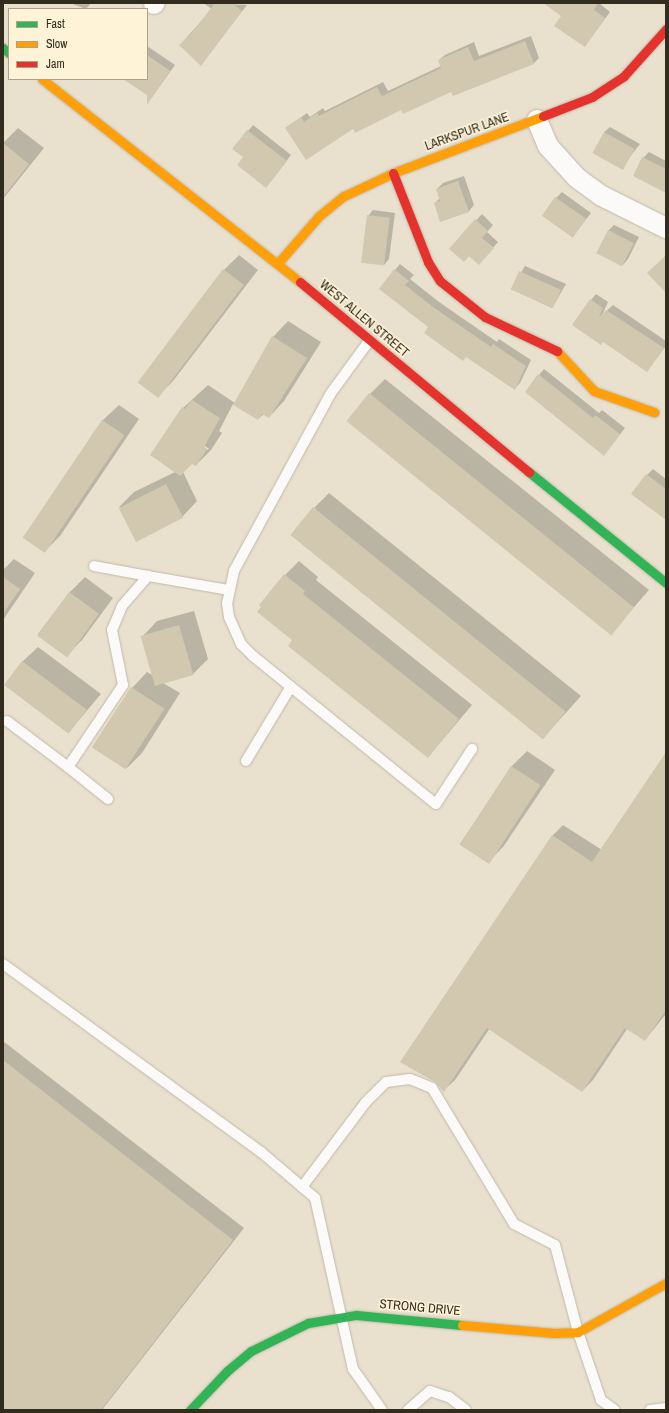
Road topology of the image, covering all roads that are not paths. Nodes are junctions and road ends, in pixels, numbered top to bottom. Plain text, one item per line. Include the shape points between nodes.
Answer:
1 (666, 29) edge
2 (43, 80) edge
3 (537, 120) junction
4 (393, 173) junction
5 (666, 228) edge
6 (278, 263) junction
7 (369, 341) junction
8 (654, 412) dead end
9 (94, 566) dead end
10 (148, 576) junction
11 (666, 583) edge
12 (229, 590) junction
13 (290, 688) junction
14 (6, 721) dead end
15 (472, 749) dead end
16 (246, 761) dead end
17 (68, 767) junction
18 (108, 799) dead end
19 (3, 964) edge
20 (302, 1187) junction
21 (666, 1284) edge
22 (341, 1316) junction
23 (578, 1332) junction
24 (666, 1408) edge
25 (190, 1410) edge
26 (382, 1410) edge
27 (408, 1410) edge
28 (466, 1410) edge
29 (615, 1410) edge
30 (650, 1410) edge

1 - 3 street, LARKSPUR LANE via 639,62 606,89
2 - 6 street, WEST ALLEN STREET via 166,179
3 - 4 street, LARKSPUR LANE
3 - 5 street via 548,146 577,178 602,196
4 - 6 street, LARKSPUR LANE via 344,196 296,240
4 - 8 street via 428,262 440,281 485,317 555,349 594,391
6 - 7 street, WEST ALLEN STREET
7 - 11 street, WEST ALLEN STREET
7 - 12 lane via 331,393 267,507 234,571
9 - 10 lane
10 - 12 lane
10 - 17 lane via 122,606 112,630 123,685
12 - 13 lane via 229,617 241,644
13 - 15 lane via 436,804
13 - 16 lane
14 - 17 lane
17 - 18 lane
19 - 20 lane via 261,1152
20 - 22 lane via 315,1198
20 - 23 lane via 366,1102 386,1082 410,1079 432,1088 514,1224 555,1245
21 - 23 street, STRONG DRIVE
22 - 23 street, STRONG DRIVE via 554,1333
22 - 25 street, STRONG DRIVE via 308,1323 251,1352 227,1371
22 - 26 lane via 354,1369
23 - 29 lane via 601,1400
24 - 30 lane
27 - 28 lane via 430,1391 449,1397

